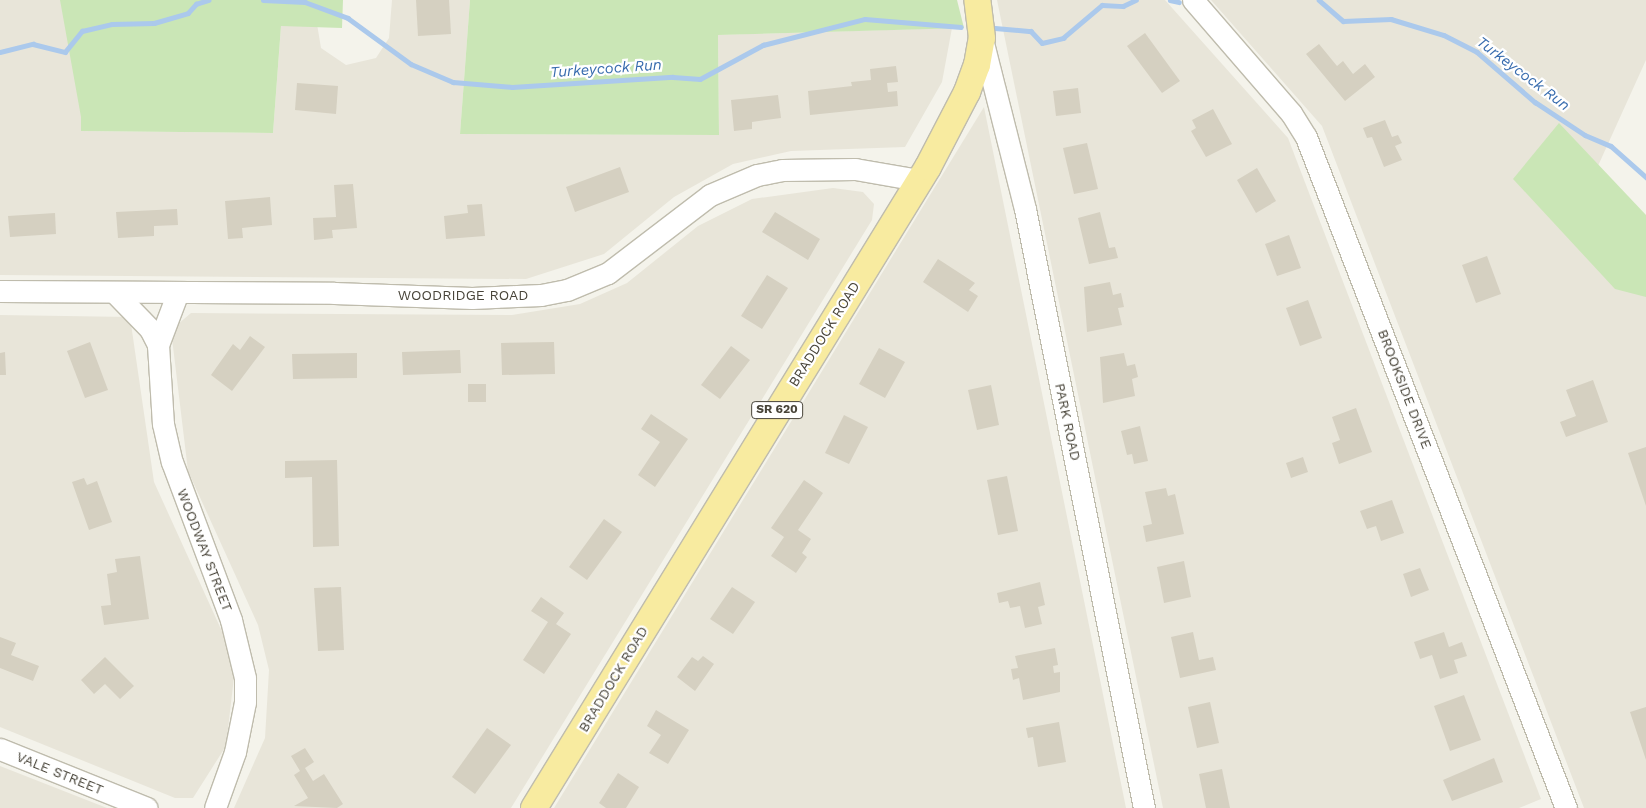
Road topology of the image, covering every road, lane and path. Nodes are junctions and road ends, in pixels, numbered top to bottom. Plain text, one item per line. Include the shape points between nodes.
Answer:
1 (977, 0) edge
2 (1193, 0) edge
3 (982, 38) junction
4 (920, 180) junction
5 (0, 291) edge
6 (114, 292) junction
7 (178, 292) junction
8 (158, 344) junction
9 (0, 749) edge
10 (147, 808) edge
11 (215, 808) edge
12 (534, 808) edge
13 (1144, 808) edge
14 (1566, 808) edge

1 - 3 main road, BRADDOCK ROAD / SR 620
2 - 14 street, BROOKSIDE DRIVE via 1291,113 1306,137
3 - 4 main road, BRADDOCK ROAD / SR 620 via 967,92
3 - 13 street, PARK ROAD via 1025,209
4 - 7 street, WOODRIDGE ROAD via 886,172 837,168 757,174 710,195 608,274 567,290 540,295 472,298
4 - 12 main road, BRADDOCK ROAD / SR 620
5 - 6 street, WOODRIDGE ROAD
6 - 7 street, WOODRIDGE ROAD
6 - 8 street via 150,329
7 - 8 street, WOODWAY STREET
8 - 11 street, WOODWAY STREET via 164,424 172,462 231,620 245,678 246,702 235,752
9 - 10 street, VALE STREET

